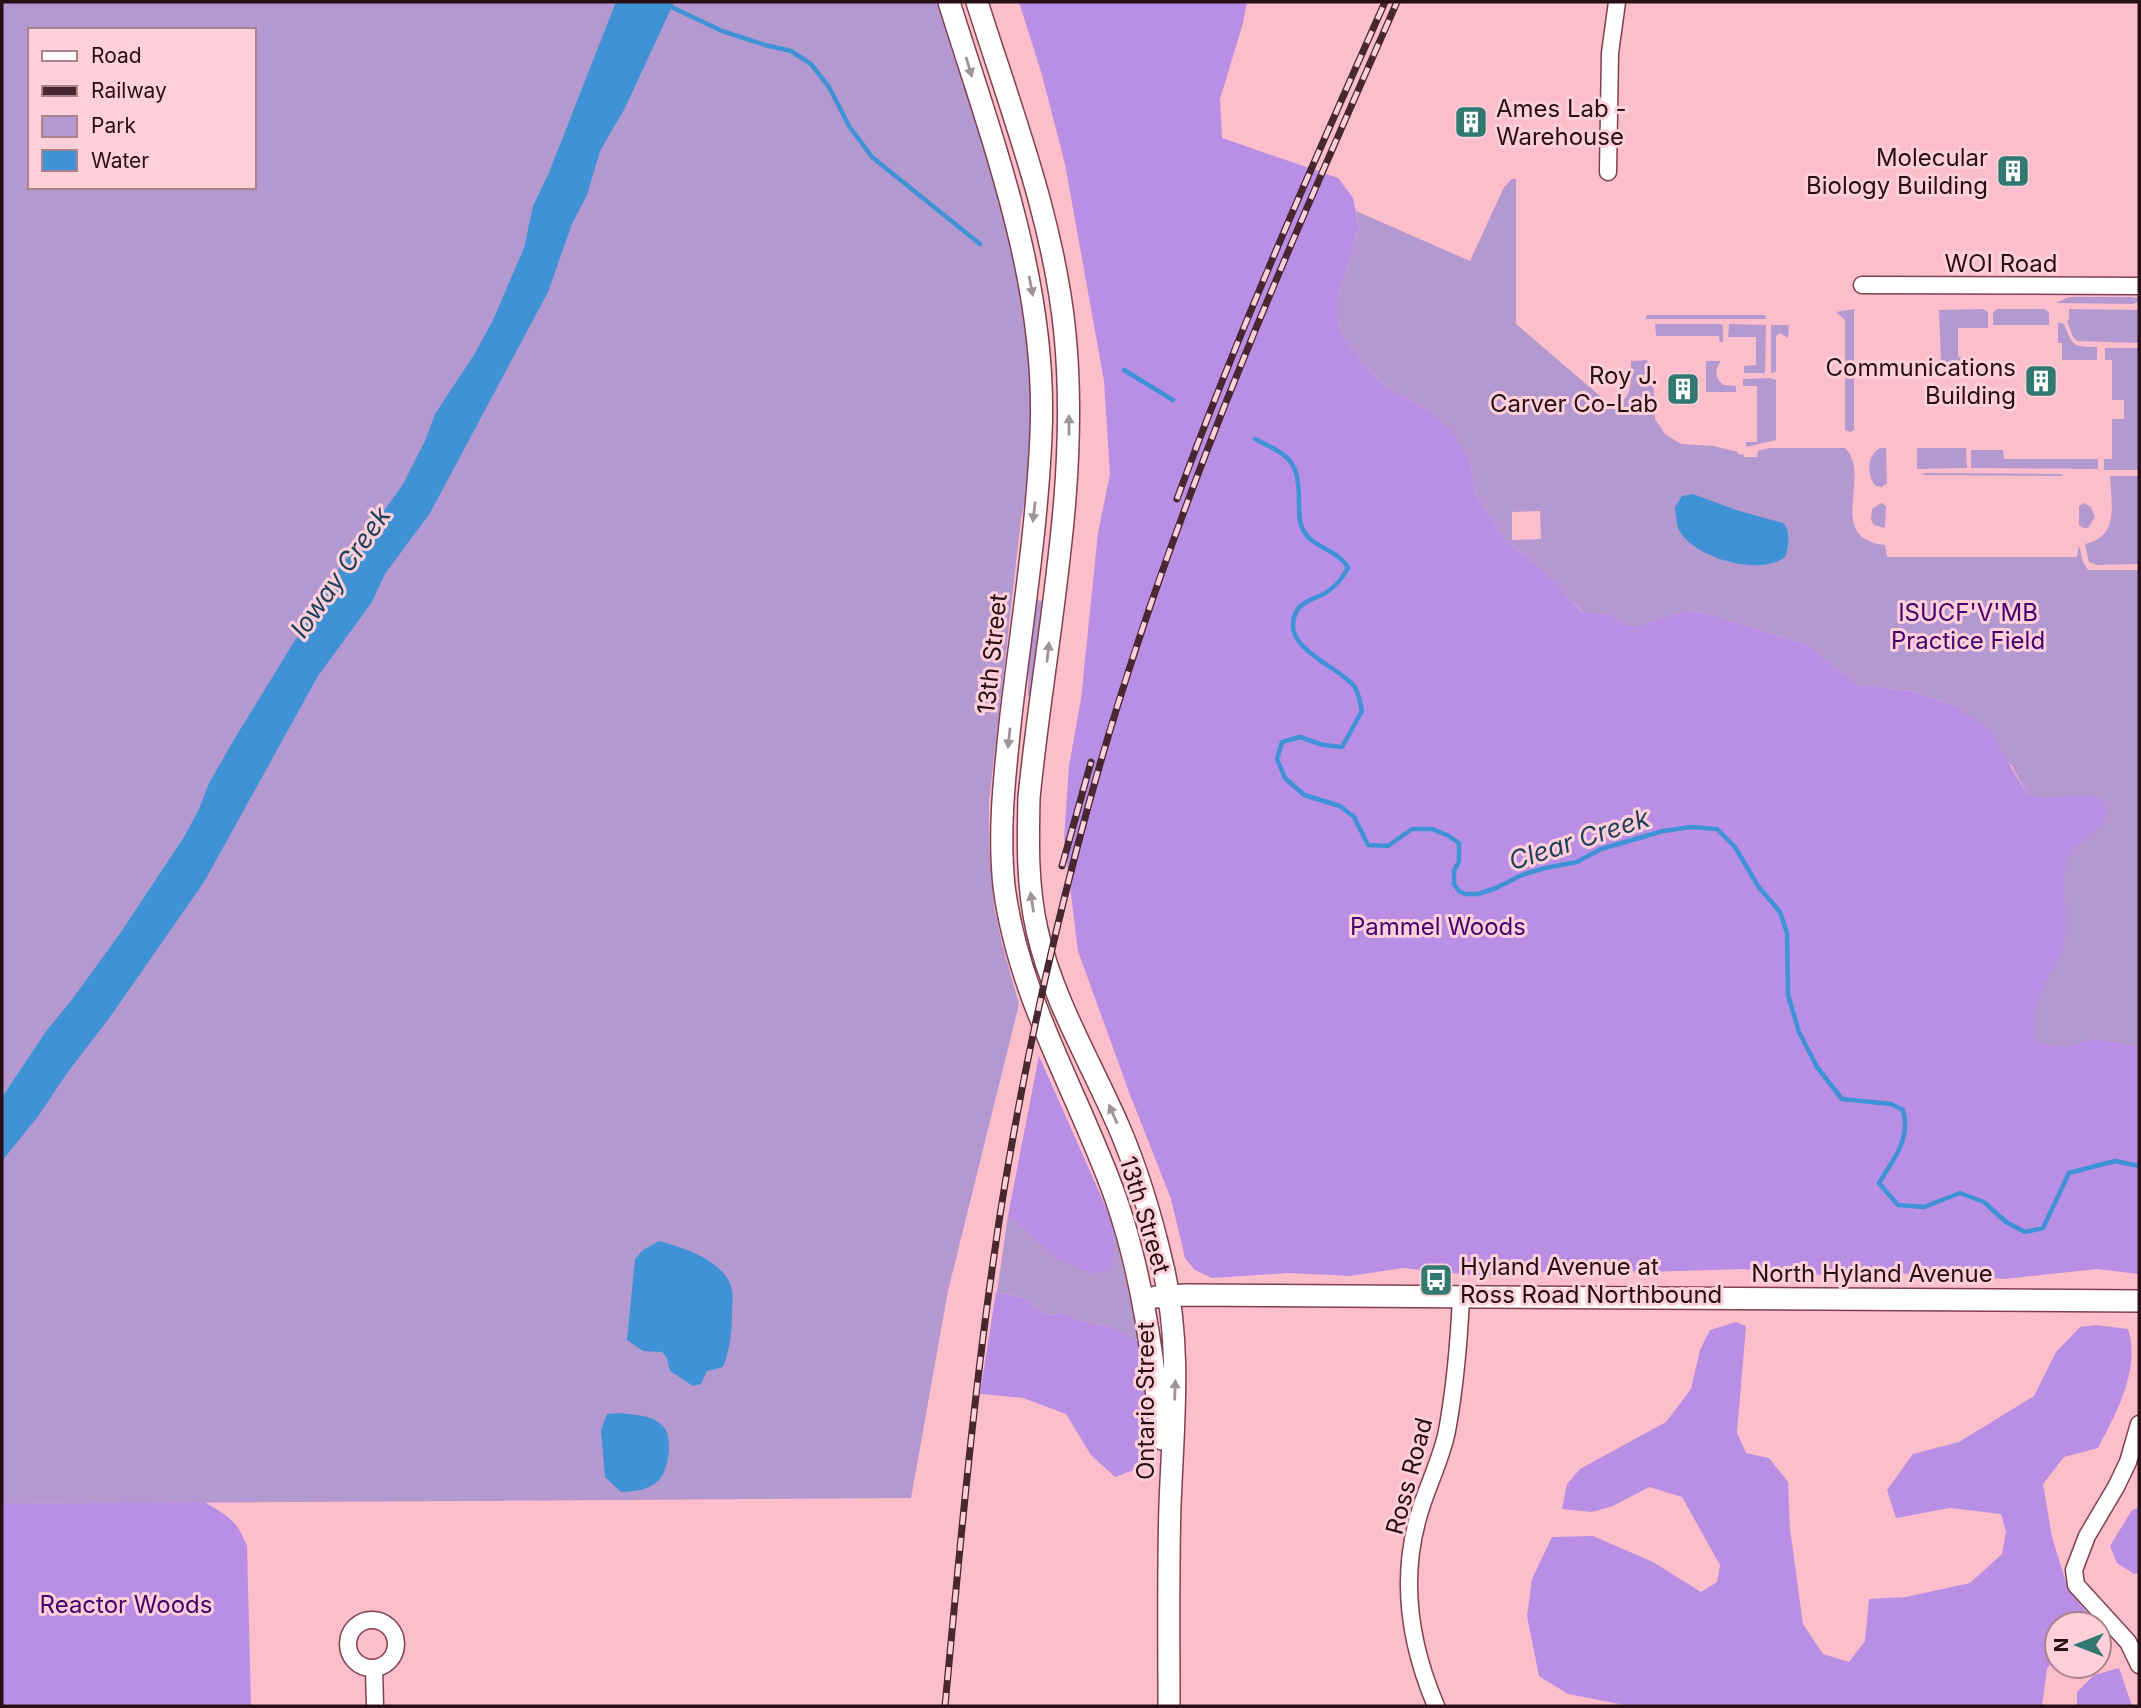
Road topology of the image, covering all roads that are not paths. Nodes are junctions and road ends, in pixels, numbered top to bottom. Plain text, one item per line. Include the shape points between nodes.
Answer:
1 (949, 2) edge
2 (977, 2) edge
3 (1617, 2) edge
4 (1608, 172) dead end
5 (1862, 285) dead end
6 (2139, 286) edge
7 (1170, 1296) junction
8 (1461, 1297) junction
9 (1144, 1300) junction
10 (2139, 1301) edge
11 (2139, 1424) edge
12 (1170, 1507) junction
13 (2134, 1642) edge
14 (2139, 1665) edge
15 (374, 1668) dead end
16 (375, 1706) edge
17 (1169, 1706) edge
18 (1436, 1706) edge

1 -> 9 main road, 13th Street via 1017,227 1032,290 1042,386 1038,481 1001,808 1004,887 1023,973 1116,1200
7 -> 2 main road, 13th Street via 1131,1158 1046,966 1036,929 1030,884 1029,798 1067,479 1068,383 1059,285 1044,219
3 - 4 street via 1610,53
5 - 6 street, WOI Road
7 - 8 main road, North Hyland Avenue
7 - 9 main road, North Hyland Avenue
12 -> 7 main road, Ontario Street via 1176,1371
8 - 10 main road, North Hyland Avenue
8 - 18 street, Ross Road via 1447,1433 1412,1545 1408,1595 1414,1647
9 - 12 main road, Ontario Street
11 - 13 street via 2128,1462 2087,1536 2074,1570 2076,1585
12 - 17 main road, Ontario Street
13 - 14 street
15 - 16 street

